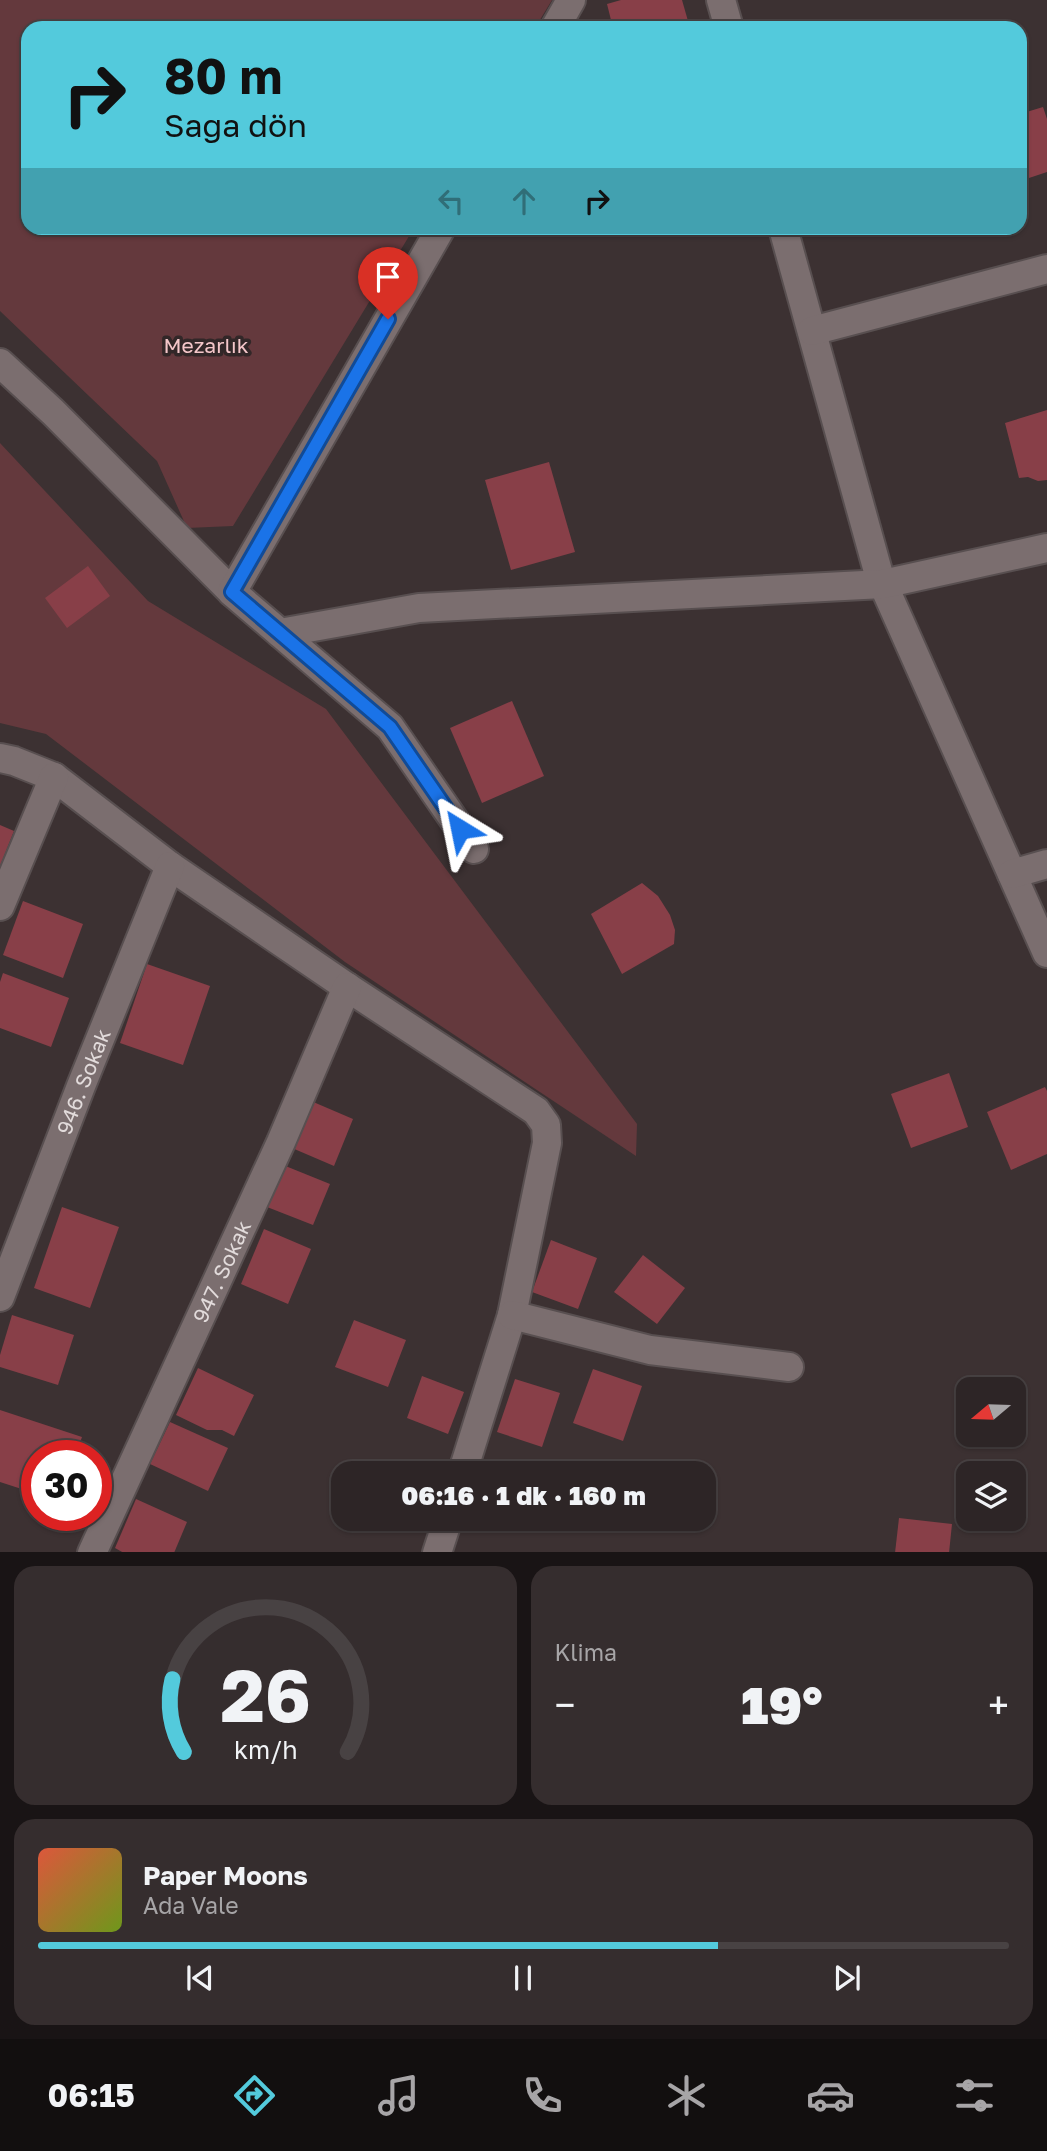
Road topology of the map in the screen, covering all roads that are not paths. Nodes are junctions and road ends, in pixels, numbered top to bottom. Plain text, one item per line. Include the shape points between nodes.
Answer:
1 (571, 0) edge
2 (721, 0) edge
3 (559, 21) edge
4 (727, 21) edge
5 (436, 235) edge
6 (785, 235) edge
7 (1047, 270) edge
8 (812, 331) junction
9 (0, 363) edge
10 (1047, 548) edge
11 (883, 584) junction
12 (232, 592) junction
13 (280, 633) junction
14 (0, 758) edge
15 (54, 777) junction
16 (474, 849) dead end
17 (1047, 864) edge
18 (170, 866) junction
19 (1012, 874) junction
20 (0, 906) edge
21 (1047, 953) edge
22 (347, 987) junction
23 (0, 1297) edge
24 (512, 1315) junction
25 (789, 1367) dead end
26 (466, 1461) edge
27 (444, 1531) edge
28 (92, 1552) edge
29 (438, 1552) edge

1 - 3 street
2 - 4 street
5 - 12 street
6 - 8 street
7 - 8 street
8 - 11 street
9 - 12 street
10 - 11 street
11 - 13 street via 419,608
11 - 19 street
12 - 13 street
13 - 16 street via 390,727
14 - 15 street
15 - 18 street
15 - 20 street
17 - 19 street
18 - 22 street
18 - 23 street, 946. Sokak
19 - 21 street
22 - 24 street via 536,1111 546,1125 547,1143
22 - 28 street, 947. Sokak via 281,1142
24 - 25 street via 650,1350
24 - 26 street
27 - 29 street

